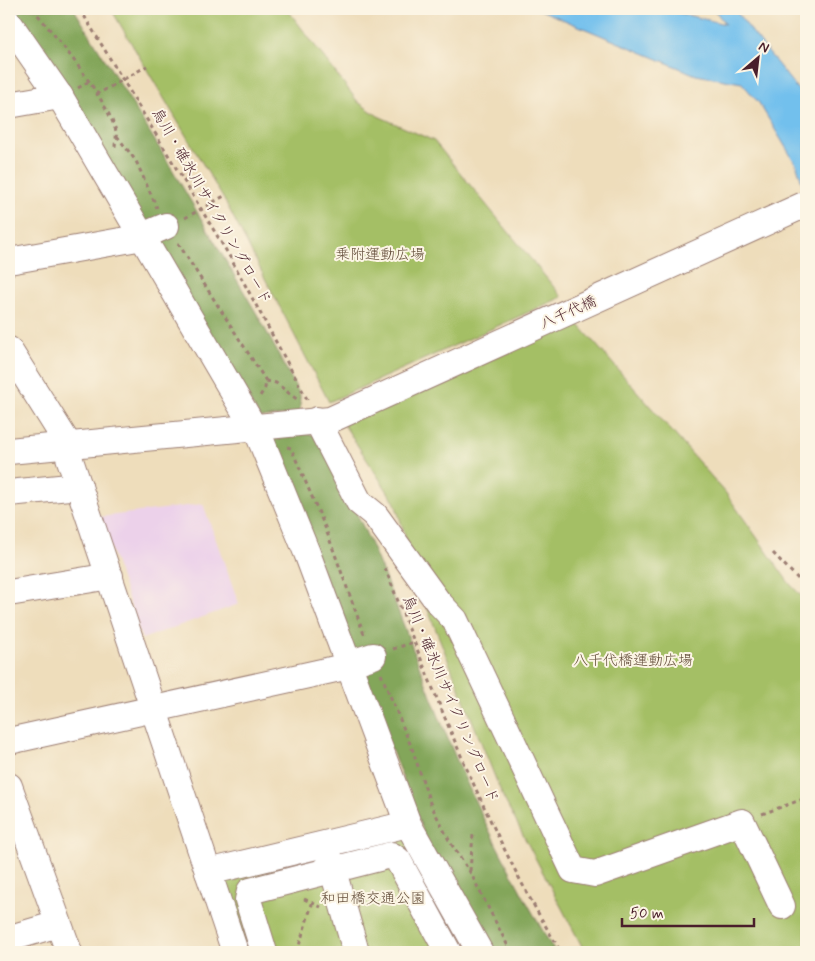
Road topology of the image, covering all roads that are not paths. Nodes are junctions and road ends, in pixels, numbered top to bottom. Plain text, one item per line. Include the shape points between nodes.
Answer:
1 (9, 23) edge
2 (60, 96) junction
3 (9, 105) edge
4 (806, 204) edge
5 (163, 220) road end
6 (142, 236) junction
7 (9, 261) edge
8 (9, 350) edge
9 (323, 420) junction
10 (252, 426) junction
11 (68, 444) junction
12 (11, 447) edge
13 (79, 486) junction
14 (9, 493) edge
15 (110, 576) junction
16 (9, 592) edge
17 (373, 656) road end
18 (349, 665) junction
19 (154, 711) junction
20 (9, 742) edge
21 (9, 786) edge
22 (408, 824) junction
23 (329, 857) junction
24 (208, 872) junction
25 (782, 906) dead end
26 (58, 924) junction
27 (14, 937) dead end
28 (68, 952) edge
29 (235, 952) edge
30 (264, 952) edge
31 (356, 952) edge
32 (448, 952) edge
33 (480, 952) edge

1 - 2 street
2 - 3 street
2 - 6 street
4 - 9 street, 八千代橋
5 - 6 street
6 - 7 street
6 - 10 street
8 - 11 street
9 - 10 street, 八千代橋
9 - 25 street via 359,502 375,515 438,602 456,620 573,870 595,874 742,822
10 - 11 street, 八千代橋
10 - 18 street
11 - 12 street, 八千代橋
11 - 13 street
13 - 14 street
13 - 15 street
15 - 16 street
15 - 19 street
17 - 18 street
18 - 19 street
18 - 22 street
19 - 20 street
19 - 24 street
21 - 26 street
22 - 23 street
22 - 33 street
23 - 24 street
23 - 30 street via 250,891 248,900
23 - 31 street
23 - 32 street via 395,856
24 - 29 street
26 - 27 street
26 - 28 street

